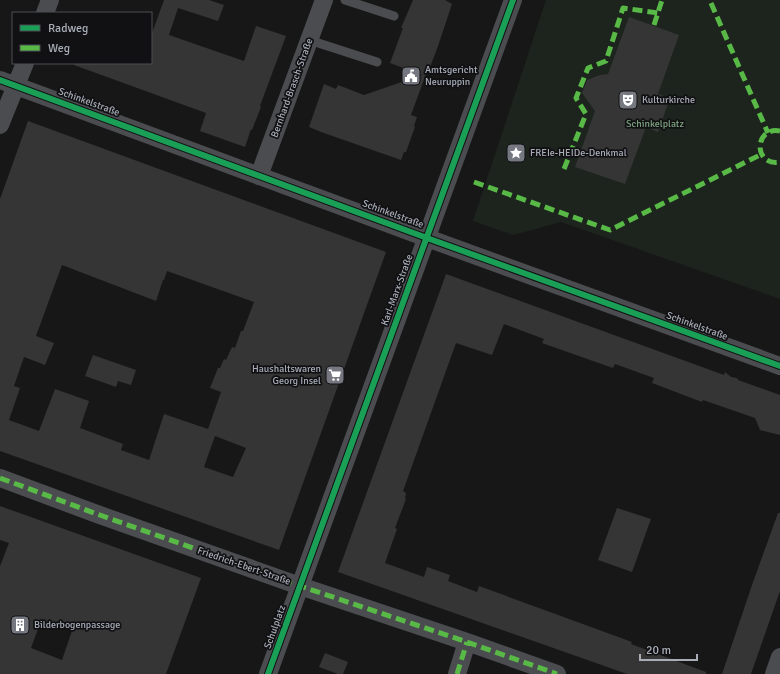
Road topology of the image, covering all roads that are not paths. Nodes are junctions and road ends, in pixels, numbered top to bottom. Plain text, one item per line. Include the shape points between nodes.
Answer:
1 (50, 0) edge
2 (324, 0) edge
3 (345, 0) edge
4 (513, 0) edge
5 (45, 12) edge
6 (394, 16) dead end
7 (309, 40) junction
8 (377, 62) dead end
9 (24, 64) edge
10 (8, 83) edge
11 (0, 125) edge
12 (259, 176) junction
13 (426, 238) junction
14 (780, 366) edge
15 (0, 478) edge
16 (300, 586) junction
17 (467, 642) junction
18 (780, 657) edge
19 (268, 674) edge
20 (457, 674) edge
21 (557, 674) edge
22 (774, 674) edge

1 - 5 street
2 - 7 street, Bernhard-Brasch-Straße
3 - 6 lane
4 - 13 street, Karl-Marx-Straße
7 - 8 lane
7 - 12 street, Bernhard-Brasch-Straße
9 - 10 street
10 - 11 street
10 - 12 street, Schinkelstraße
12 - 13 street, Schinkelstraße
13 - 14 street, Schinkelstraße
13 - 16 street, Karl-Marx-Straße
15 - 16 street, Friedrich-Ebert-Straße
16 - 17 street, Friedrich-Ebert-Straße
16 - 19 street, Schulplatz
17 - 20 street
17 - 21 street, Friedrich-Ebert-Straße
18 - 22 street

